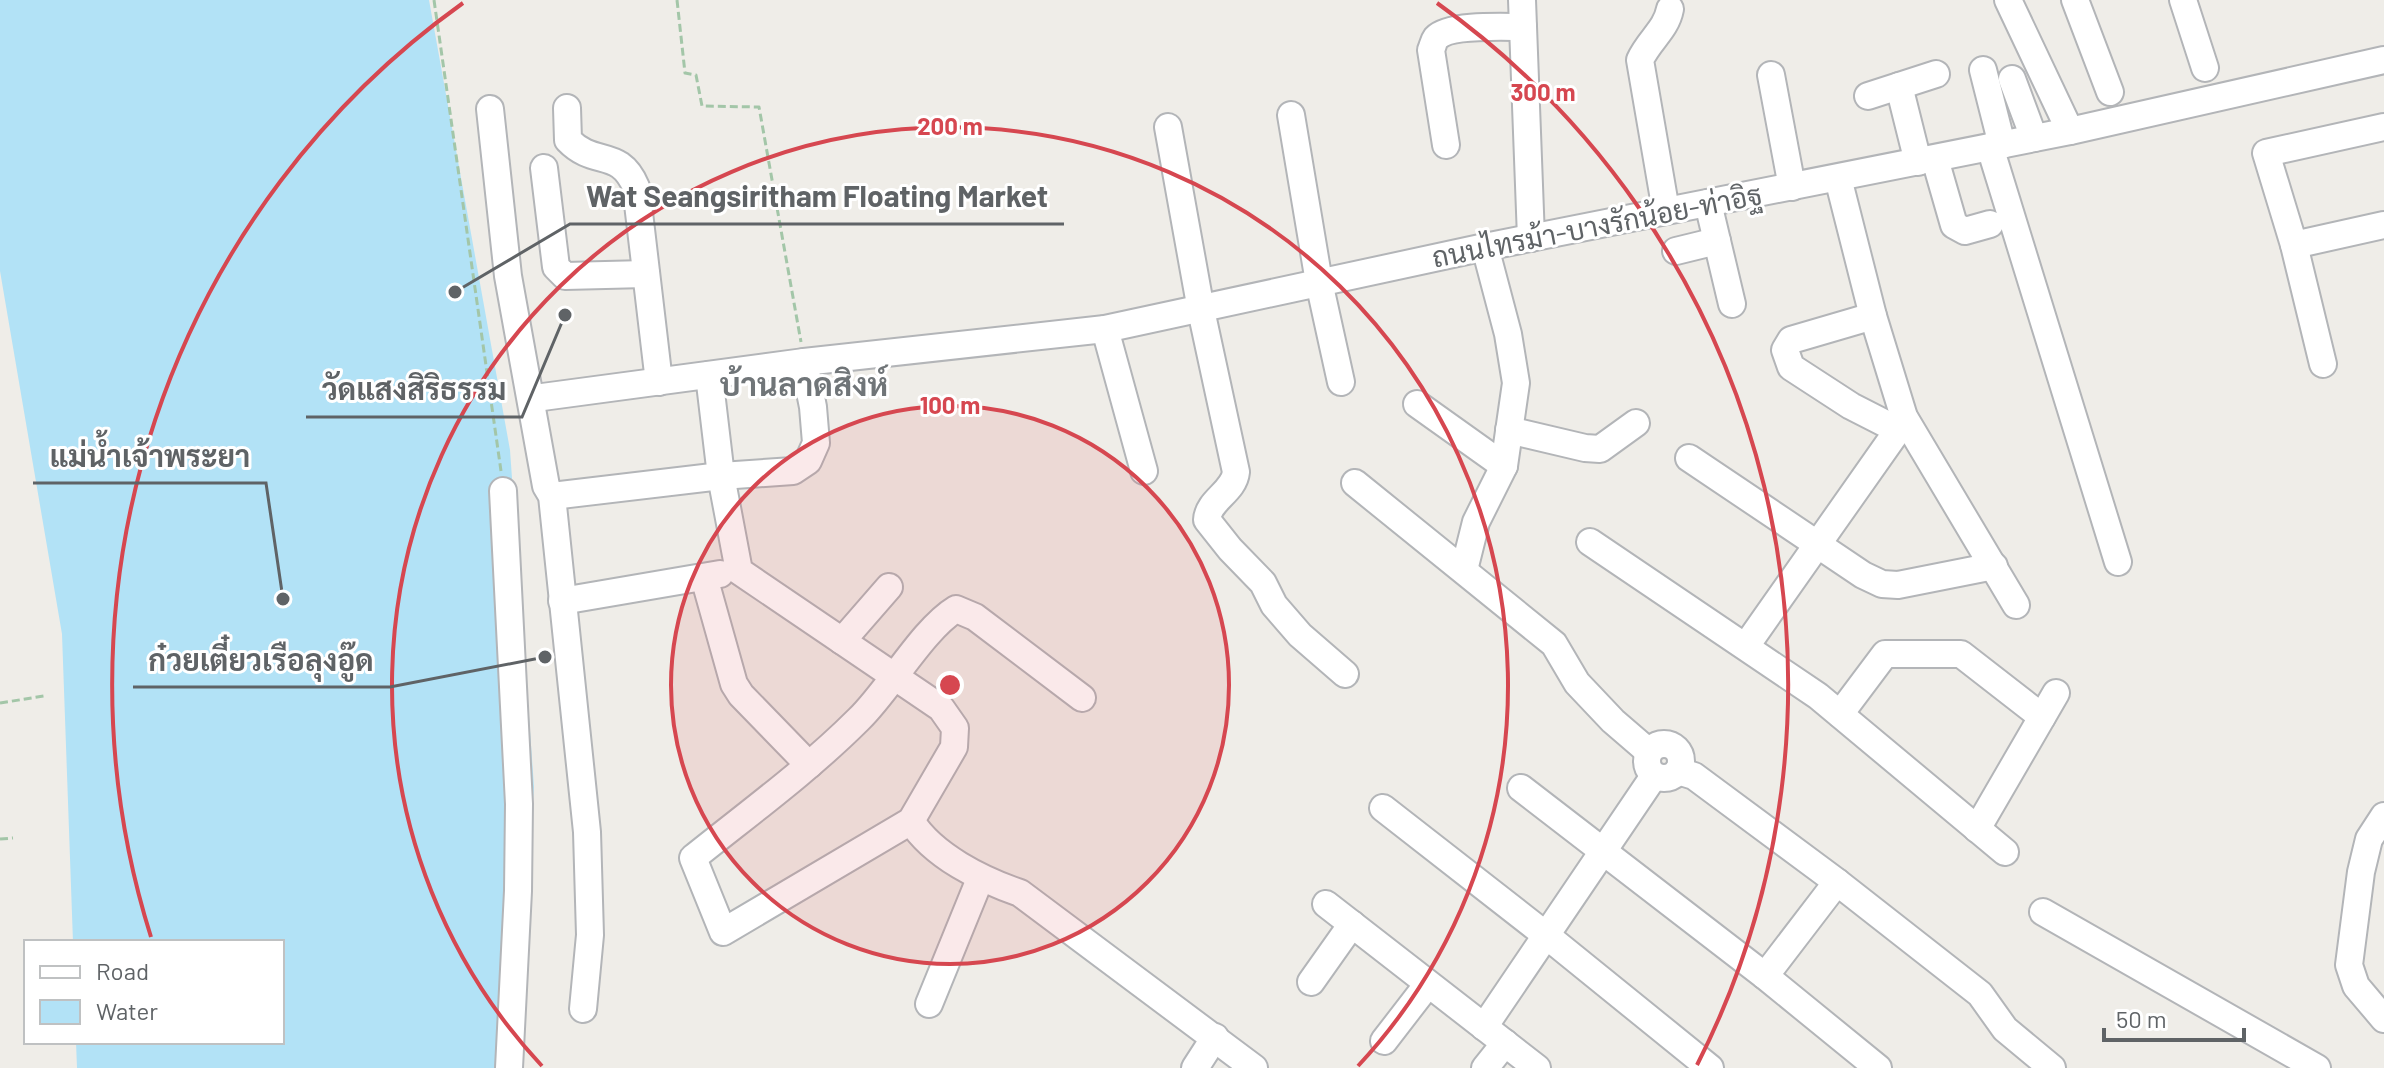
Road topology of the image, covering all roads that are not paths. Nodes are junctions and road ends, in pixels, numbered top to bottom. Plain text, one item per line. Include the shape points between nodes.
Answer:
1 (1522, 0) edge
2 (2008, 0) edge
3 (2075, 0) edge
4 (2183, 0) edge
5 (1670, 9) dead end
6 (1523, 27) junction
7 (2384, 60) edge
8 (2205, 68) dead end
9 (1983, 70) dead end
10 (1936, 74) dead end
11 (1771, 75) dead end
12 (2012, 79) dead end
13 (1899, 86) junction
14 (2110, 92) dead end
15 (1868, 96) dead end
16 (567, 108) dead end
17 (490, 109) dead end
18 (1291, 115) dead end
19 (1168, 127) dead end
20 (2384, 127) edge
21 (2070, 131) junction
22 (2034, 138) junction
23 (1446, 145) dead end
24 (1996, 146) junction
25 (1926, 160) junction
26 (544, 168) dead end
27 (1838, 178) junction
28 (1792, 187) junction
29 (1708, 203) junction
30 (1666, 211) junction
31 (1990, 224) dead end
32 (2384, 225) edge
33 (1531, 238) junction
34 (1717, 241) junction
35 (2294, 245) junction
36 (1485, 247) junction
37 (1676, 251) dead end
38 (646, 274) junction
39 (1319, 282) junction
40 (1732, 304) dead end
41 (1201, 310) junction
42 (1873, 316) junction
43 (1105, 329) junction
44 (804, 362) junction
45 (2323, 364) dead end
46 (709, 375) junction
47 (659, 382) junction
48 (1341, 382) dead end
49 (535, 398) dead end
50 (1417, 404) dead end
51 (1636, 423) dead end
52 (1901, 424) junction
53 (1509, 430) junction
54 (1689, 458) dead end
55 (1504, 466) junction
56 (1144, 471) dead end
57 (721, 476) junction
58 (1355, 483) dead end
59 (503, 491) road end
60 (552, 496) junction
61 (1590, 542) dead end
62 (1820, 545) junction
63 (2118, 562) dead end
64 (1994, 566) junction
65 (1464, 570) junction
66 (739, 571) junction
67 (704, 577) junction
68 (889, 587) dead end
69 (562, 601) junction
70 (2016, 605) dead end
71 (842, 641) junction
72 (1746, 646) junction
73 (1345, 674) dead end
74 (895, 677) junction
75 (2056, 693) dead end
76 (1082, 698) dead end
77 (1840, 714) junction
78 (2042, 717) junction
79 (809, 765) junction
80 (1661, 767) junction
81 (1521, 788) dead end
82 (1383, 808) dead end
83 (2384, 817) edge
84 (911, 821) junction
85 (1977, 829) junction
86 (1604, 852) junction
87 (2005, 852) dead end
88 (980, 879) junction
89 (1837, 882) junction
90 (1326, 904) dead end
91 (2043, 912) dead end
92 (1352, 924) junction
93 (1547, 936) junction
94 (1765, 976) junction
95 (1311, 982) dead end
96 (1428, 984) junction
97 (929, 1004) dead end
98 (583, 1009) dead end
99 (2384, 1019) edge
100 (1484, 1027) junction
101 (1215, 1037) junction
102 (1384, 1041) dead end
103 (1505, 1043) junction
104 (2041, 1064) edge
105 (509, 1068) edge
106 (1195, 1068) edge
107 (1254, 1068) edge
108 (1485, 1068) edge
109 (1537, 1068) edge
110 (1710, 1068) edge
111 (1878, 1068) edge
112 (2317, 1068) edge

1 - 6 street
2 - 21 street
3 - 14 street
4 - 8 street
5 - 30 street via 1667,25 1640,60
6 - 23 street via 1474,28 1436,39 1431,50
6 - 33 street
7 - 21 street, ถนนไทรม้า-บางรักน้อย-ท่าอิฐ
9 - 24 street
10 - 13 street
11 - 28 street
12 - 22 street
13 - 15 street
13 - 25 street
16 - 38 street via 568,140 592,157 617,161 630,172
17 - 60 street via 508,276
18 - 39 street
19 - 41 street
20 - 35 street via 2266,153
21 - 22 street, ถนนไทรม้า-บางรักน้อย-ท่าอิฐ
22 - 24 street, ถนนไทรม้า-บางรักน้อย-ท่าอิฐ
24 - 25 street, ถนนไทรม้า-บางรักน้อย-ท่าอิฐ
24 - 63 street
25 - 27 street, ถนนไทรม้า-บางรักน้อย-ท่าอิฐ
25 - 31 street via 1954,225 1965,231
26 - 38 street via 556,267 565,276
27 - 28 street, ถนนไทรม้า-บางรักน้อย-ท่าอิฐ
27 - 42 street
28 - 29 street, ถนนไทรม้า-บางรักน้อย-ท่าอิฐ
29 - 30 street, ถนนไทรม้า-บางรักน้อย-ท่าอิฐ
29 - 34 street
30 - 33 street, ถนนไทรม้า-บางรักน้อย-ท่าอิฐ
32 - 35 street
33 - 36 street, ถนนไทรม้า-บางรักน้อย-ท่าอิฐ
34 - 37 street
34 - 40 street
35 - 45 street
36 - 39 street, ถนนไทรม้า-บางรักน้อย-ท่าอิฐ
36 - 53 street via 1516,383
38 - 47 street
39 - 41 street, ถนนไทรม้า-บางรักน้อย-ท่าอิฐ
39 - 48 street
41 - 43 street, ถนนไทรม้า-บางรักน้อย-ท่าอิฐ
41 - 73 street via 1236,472 1207,520 1300,635
42 - 52 street
42 - 52 street via 1791,340 1785,350 1791,367 1851,406
43 - 44 street, ถนนไทรม้า-บางรักน้อย-ท่าอิฐ
43 - 56 street
44 - 46 street, ถนนไทรม้า-บางรักน้อย-ท่าอิฐ
44 - 57 street via 816,443 808,461 793,471
46 - 47 street, ถนนไทรม้า-บางรักน้อย-ท่าอิฐ
46 - 57 street
47 - 49 street, ถนนไทรม้า-บางรักน้อย-ท่าอิฐ
50 - 55 street
51 - 53 street via 1600,449
52 - 62 street
52 - 64 street
53 - 55 street
54 - 62 street
55 - 65 street via 1476,522
57 - 60 street
57 - 66 street
58 - 65 street
59 - 105 street via 519,804
60 - 69 street
61 - 72 street
62 - 64 street via 1882,584
62 - 72 street
64 - 70 street
65 - 80 street via 1554,644 1577,683
66 - 67 street
66 - 71 street
67 - 69 street
67 - 79 street via 734,684
68 - 71 street
69 - 98 street via 587,832 590,935
71 - 74 street
72 - 77 street
74 - 76 street via 956,609 975,617
74 - 79 street
74 - 84 street via 941,708 955,728 954,747
75 - 78 street
77 - 78 street via 1885,654 1961,654
77 - 85 street
78 - 85 street
79 - 84 street via 693,858 723,932
80 - 86 street
80 - 89 street via 1694,776
81 - 86 street
82 - 93 street
83 - 99 street via 2369,839 2361,872 2349,965 2356,986
84 - 88 street via 920,836
85 - 87 street
86 - 93 street
86 - 94 street
88 - 97 street
88 - 101 street via 1020,893
89 - 94 street
89 - 104 street via 1980,994 2005,1029
90 - 92 street
91 - 112 street
92 - 95 street
92 - 96 street
93 - 100 street
93 - 110 street
94 - 111 street
96 - 100 street
96 - 102 street
100 - 103 street
101 - 106 street
101 - 107 street
103 - 108 street
103 - 109 street

